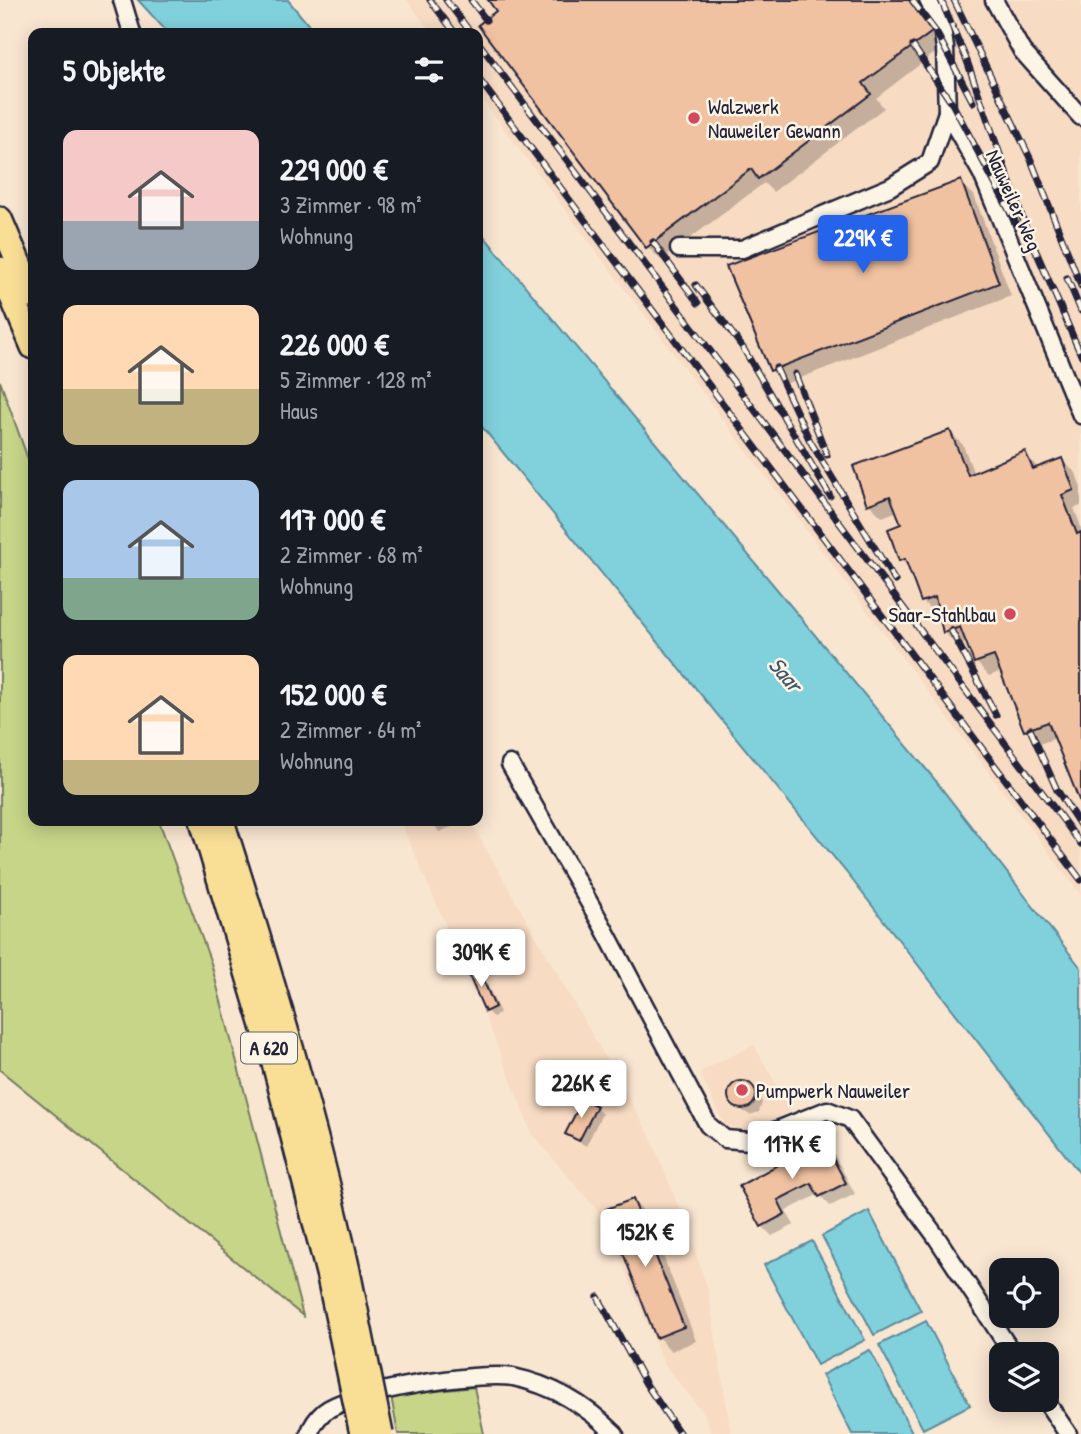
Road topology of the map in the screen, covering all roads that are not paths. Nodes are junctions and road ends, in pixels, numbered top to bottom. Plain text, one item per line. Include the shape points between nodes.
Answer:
1 (122, 0) edge
2 (928, 0) edge
3 (994, 0) edge
4 (130, 28) edge
5 (947, 112) junction
6 (1081, 117) edge
7 (0, 219) edge
8 (679, 249) dead end
9 (0, 269) edge
10 (28, 284) edge
11 (28, 335) edge
12 (1081, 415) edge
13 (510, 764) dead end
14 (203, 826) edge
15 (224, 826) edge
16 (338, 1274) junction
17 (1005, 1342) edge
18 (1053, 1412) edge
19 (309, 1434) edge
20 (362, 1434) edge
21 (381, 1434) edge
22 (615, 1434) edge
23 (1068, 1434) edge

1 - 4 street
2 - 5 street, Nauweiler Weg via 946,48
3 - 6 street via 1022,51
5 - 8 street via 930,163 890,187 742,249
5 - 12 street, Nauweiler Weg via 982,174
7 - 10 highway
9 - 11 highway
13 - 17 street via 708,1125 725,1139 750,1141 827,1110 850,1119 935,1235
14 - 16 highway, A 620
15 - 16 highway, A 620 via 333,1203
16 - 20 highway, A 620, bridge
16 - 21 highway, A 620, bridge
18 - 23 street
19 - 22 street via 325,1412 339,1406 398,1388 475,1376 511,1377 543,1385 571,1399

